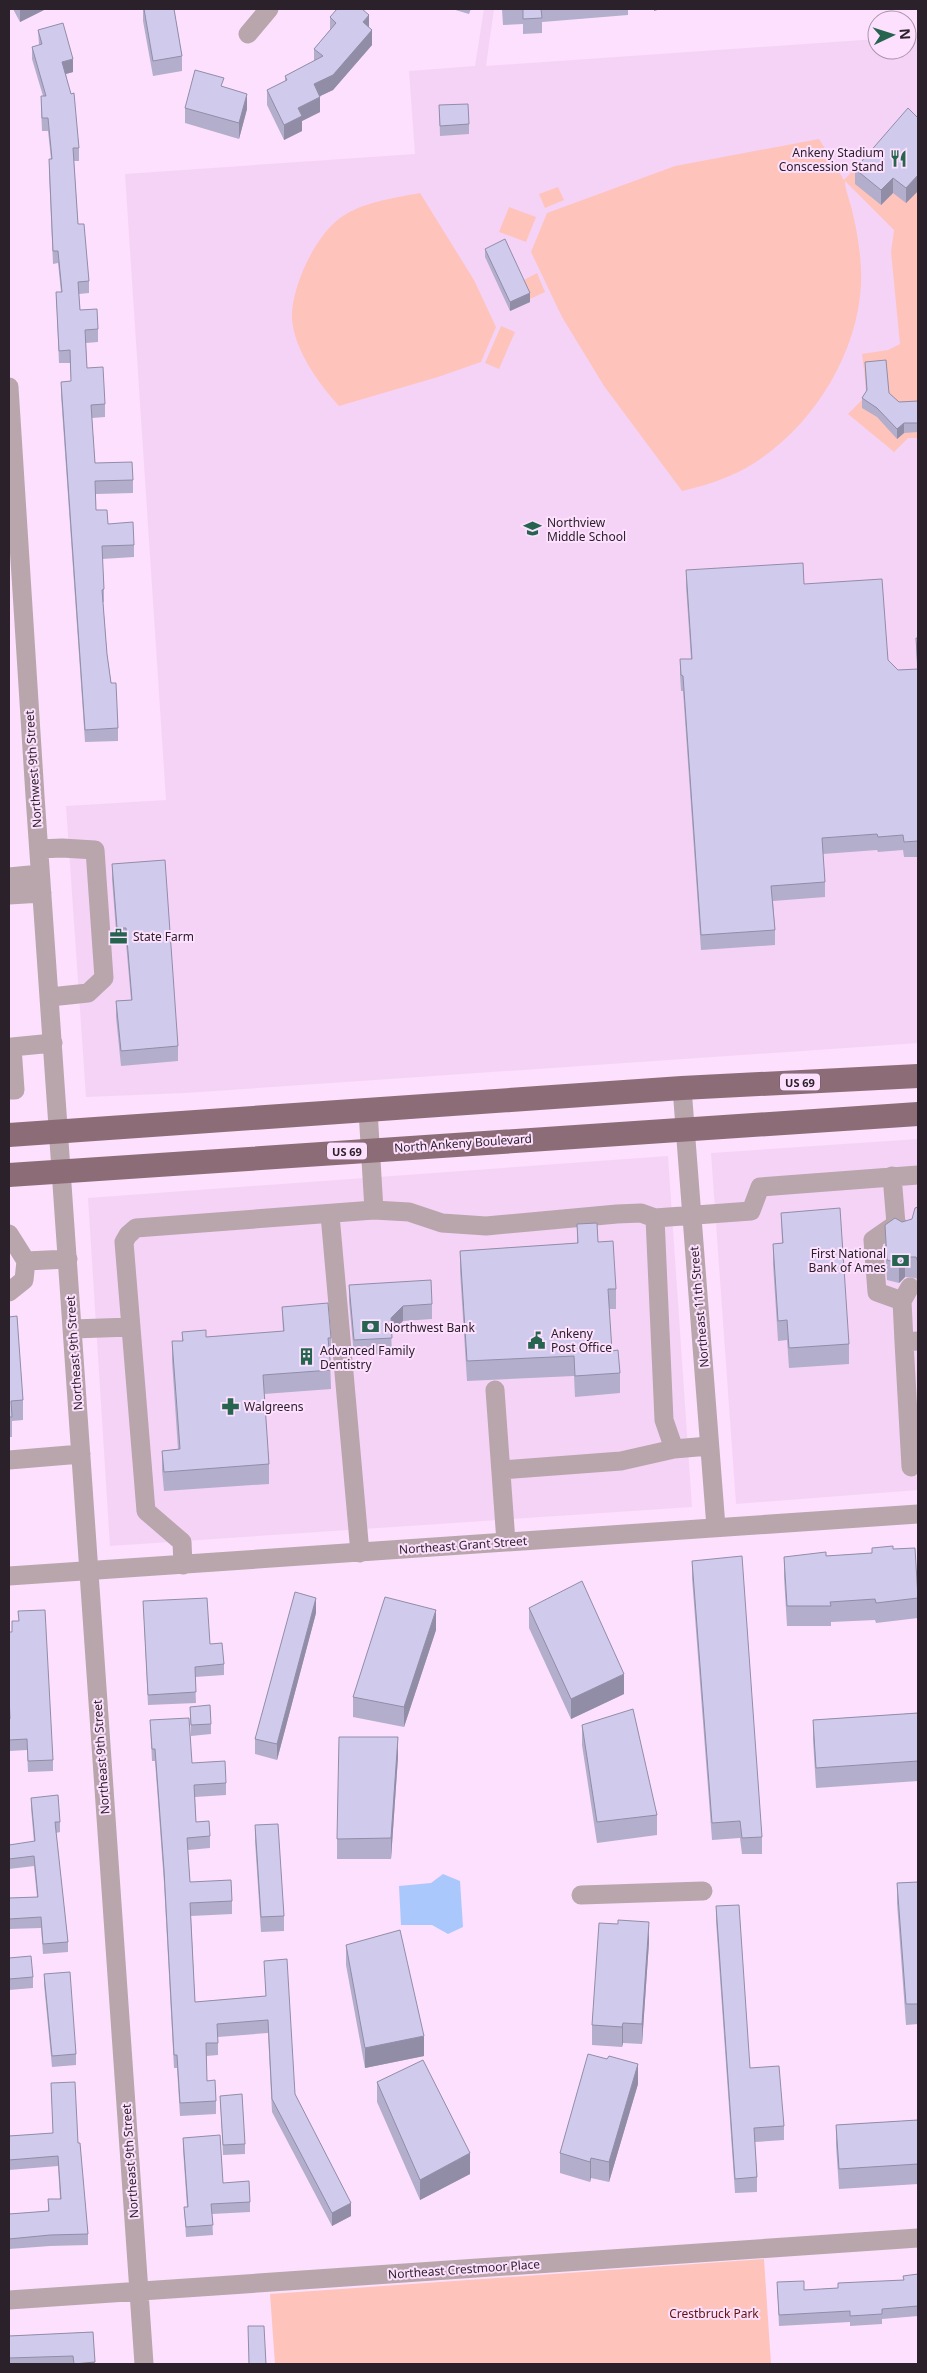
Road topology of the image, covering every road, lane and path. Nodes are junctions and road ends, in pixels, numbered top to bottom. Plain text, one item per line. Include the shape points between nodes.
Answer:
1 (270, 9) edge
2 (248, 34) dead end
3 (9, 387) edge
4 (16, 636) edge
5 (39, 849) junction
6 (40, 874) junction
7 (9, 877) edge
8 (42, 893) junction
9 (9, 895) edge
10 (50, 997) junction
11 (53, 1044) junction
12 (918, 1076) edge
13 (682, 1088) junction
14 (9, 1090) edge
15 (368, 1110) junction
16 (918, 1114) edge
17 (684, 1128) junction
18 (9, 1135) edge
19 (369, 1150) junction
20 (61, 1151) junction
21 (9, 1175) edge
22 (918, 1175) edge
23 (892, 1176) junction
24 (374, 1210) junction
25 (330, 1215) junction
26 (692, 1217) junction
27 (655, 1218) junction
28 (9, 1234) edge
29 (68, 1259) junction
30 (26, 1261) junction
31 (9, 1292) edge
32 (130, 1326) junction
33 (72, 1329) junction
34 (911, 1341) edge
35 (495, 1390) dead end
36 (710, 1446) junction
37 (674, 1449) junction
38 (81, 1454) junction
39 (9, 1460) edge
40 (911, 1467) dead end
41 (501, 1470) junction
42 (918, 1514) edge
43 (716, 1527) junction
44 (506, 1542) junction
45 (360, 1553) junction
46 (183, 1565) junction
47 (88, 1571) junction
48 (9, 1576) edge
49 (703, 1891) dead end
50 (581, 1895) dead end
51 (918, 2238) edge
52 (140, 2291) junction
53 (9, 2300) edge
54 (144, 2364) edge

1 - 2 street
3 - 4 street, Northwest 9th Street
4 - 5 street, Northwest 9th Street
5 - 6 street, Northwest 9th Street
5 - 10 street via 95,850 104,978 88,993
6 - 7 street
6 - 8 street, Northwest 9th Street
8 - 9 street
8 - 10 street, Northwest 9th Street
10 - 11 street, Northwest 9th Street
11 - 14 street via 12,1047 15,1090
11 - 20 street, Northwest 9th Street
12 - 13 main road, North Ankeny Boulevard / US 69
13 - 15 main road, North Ankeny Boulevard / US 69
13 - 17 street, Northeast 11th Street
15 - 19 street
15 - 20 main road, North Ankeny Boulevard / US 69
16 - 17 main road, North Ankeny Boulevard / US 69
17 - 19 main road, North Ankeny Boulevard / US 69
17 - 26 street, Northeast 11th Street
18 - 20 main road, North Ankeny Boulevard / US 69
19 - 20 main road, North Ankeny Boulevard / US 69
19 - 24 street
20 - 21 main road, North Ankeny Boulevard / US 69
20 - 29 street, Northeast 9th Street
22 - 23 street
23 - 26 street via 760,1187 751,1211
23 - 34 street via 900,1228 873,1240 877,1292 906,1294
24 - 25 street
24 - 27 street via 409,1212 442,1223 486,1226 617,1214 641,1213
25 - 32 street via 136,1228 124,1242
25 - 45 street
26 - 27 street
26 - 36 street, Northeast 11th Street
27 - 37 street via 664,1420
28 - 30 street
29 - 30 street
29 - 33 street, Northeast 9th Street
30 - 31 street via 24,1280
32 - 33 street
32 - 46 street via 146,1511 182,1542
33 - 38 street, Northeast 9th Street
34 - 40 street
35 - 41 street
36 - 37 street
36 - 43 street, Northeast 11th Street
37 - 41 street via 621,1460
38 - 39 street
38 - 47 street, Northeast 9th Street
41 - 44 street
42 - 43 street, Northeast Grant Street
43 - 44 street, Northeast Grant Street
44 - 45 street, Northeast Grant Street
45 - 46 street, Northeast Grant Street
46 - 47 street, Northeast Grant Street
47 - 48 street, Northeast Grant Street
47 - 52 street, Northeast 9th Street
49 - 50 street
51 - 52 street, Northeast Crestmoor Place
52 - 53 street, Northeast Crestmoor Place
52 - 54 street, Northeast 9th Street

